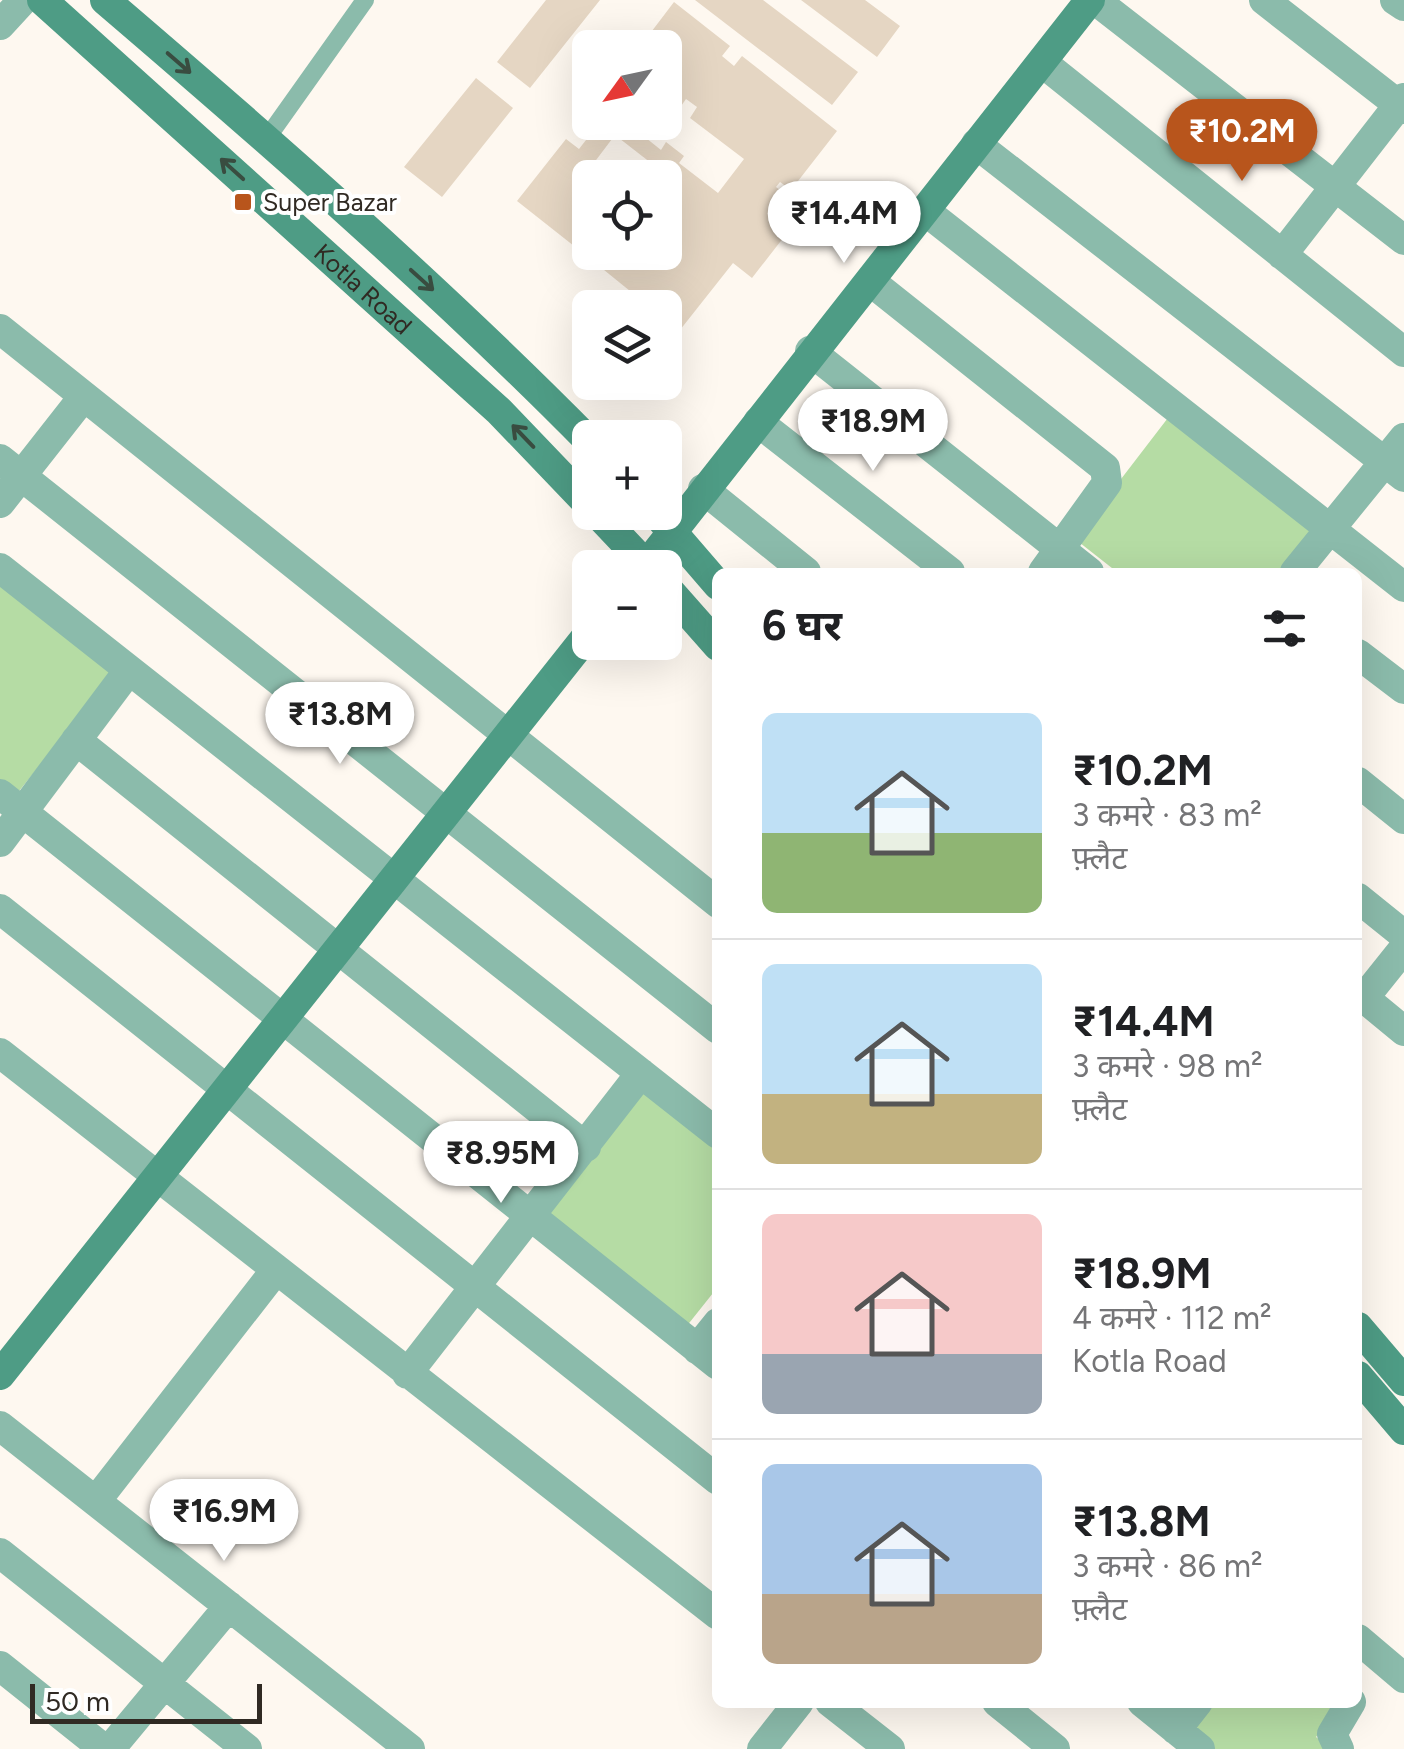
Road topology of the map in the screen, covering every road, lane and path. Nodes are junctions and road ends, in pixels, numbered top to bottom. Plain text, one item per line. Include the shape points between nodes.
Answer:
1 (22, 0) edge
2 (42, 0) edge
3 (105, 0) edge
4 (365, 0) edge
5 (1092, 0) edge
6 (1264, 0) edge
7 (1396, 0) edge
8 (1404, 6) edge
9 (0, 24) edge
10 (1043, 63) junction
11 (1402, 104) edge
12 (267, 138) junction
13 (976, 144) junction
14 (1334, 186) junction
15 (924, 210) junction
16 (1404, 240) edge
17 (1282, 255) junction
18 (870, 281) junction
19 (0, 329) edge
20 (810, 351) junction
21 (1404, 352) edge
22 (84, 396) junction
23 (758, 422) junction
24 (572, 424) edge
25 (1404, 438) edge
26 (11, 467) edge
27 (1394, 470) edge
28 (572, 487) edge
29 (703, 489) junction
30 (0, 502) edge
31 (682, 507) edge
32 (1330, 528) junction
33 (612, 530) edge
34 (670, 530) edge
35 (631, 550) edge
36 (1050, 560) edge
37 (0, 568) edge
38 (801, 568) edge
39 (945, 568) edge
40 (1076, 568) edge
41 (1298, 568) edge
42 (712, 578) edge
43 (1404, 587) edge
44 (682, 606) edge
45 (712, 639) edge
46 (572, 654) edge
47 (1362, 657) edge
48 (129, 670) junction
49 (1404, 690) edge
50 (508, 734) junction
51 (76, 740) junction
52 (1362, 785) edge
53 (11, 803) edge
54 (446, 813) junction
55 (1404, 819) edge
56 (0, 842) edge
57 (393, 879) junction
58 (712, 898) edge
59 (1362, 901) edge
60 (0, 909) edge
61 (1404, 935) edge
62 (1404, 948) edge
63 (338, 949) junction
64 (1362, 994) edge
65 (1362, 996) edge
66 (282, 1019) junction
67 (712, 1024) edge
68 (1404, 1031) edge
69 (6, 1070) edge
70 (641, 1074) junction
71 (226, 1090) junction
72 (712, 1129) edge
73 (586, 1146) junction
74 (156, 1178) junction
75 (531, 1216) junction
76 (274, 1270) junction
77 (475, 1288) junction
78 (1362, 1331) edge
79 (707, 1357) edge
80 (408, 1374) junction
81 (0, 1375) edge
82 (1362, 1381) edge
83 (1404, 1381) edge
84 (0, 1426) edge
85 (1404, 1430) edge
86 (712, 1475) edge
87 (96, 1501) junction
88 (0, 1553) edge
89 (228, 1606) junction
90 (712, 1610) edge
91 (1362, 1642) edge
92 (0, 1666) edge
93 (1394, 1669) edge
94 (164, 1684) junction
95 (1362, 1691) edge
96 (794, 1708) edge
97 (838, 1708) edge
98 (1004, 1708) edge
99 (1149, 1708) edge
100 (1193, 1708) edge
101 (1347, 1708) edge
102 (1176, 1730) junction
103 (107, 1749) edge
104 (247, 1749) edge
105 (410, 1749) edge
106 (762, 1749) edge
107 (890, 1749) edge
108 (1055, 1749) edge
109 (1200, 1749) edge
110 (1339, 1749) edge

1 - 9 street
28 -> 2 main road, Kotla Road via 499,410
3 -> 12 main road, Kotla Road
4 - 12 lane
5 - 10 main road
5 - 14 street
6 - 11 street
7 - 8 street
10 - 13 main road
10 - 17 street
11 - 14 street
12 -> 24 main road, Kotla Road
13 - 15 main road
13 - 27 street
14 - 16 street
14 - 17 street
15 - 18 main road
15 - 32 street
17 - 21 street
18 - 20 main road
18 - 36 street via 1106,468 1107,483
19 - 22 street
20 - 23 main road
20 - 36 street
22 - 26 street
22 - 50 street
23 - 29 main road
23 - 39 street
25 - 27 street
26 - 30 street
26 - 54 street
27 - 32 street
29 - 31 main road
29 - 38 street
32 - 41 street
32 - 43 street
33 - 35 main road
34 - 42 main road
36 - 40 street
37 - 48 street
44 - 45 main road
46 - 50 main road
47 - 49 street
48 - 51 street
48 - 57 street
50 - 54 main road
50 - 58 street
51 - 53 street
51 - 63 street
52 - 55 street
53 - 56 street
53 - 66 street
54 - 57 main road
54 - 67 street
57 - 63 main road
57 - 70 street
59 - 61 street
60 - 71 street
62 - 64 street
63 - 66 main road
63 - 73 street
65 - 68 street
66 - 71 main road
66 - 75 street
69 - 74 street
70 - 72 street
70 - 73 street
71 - 74 main road
71 - 77 street
73 - 75 street
74 - 76 street
74 - 81 main road
75 - 77 street
75 - 79 street
76 - 80 street
76 - 87 street
77 - 80 street
77 - 86 street
78 - 83 main road
80 - 90 street
82 - 85 main road
84 - 87 street
87 - 89 street
88 - 94 street
89 - 94 street
89 - 105 street
91 - 93 street
92 - 103 street
93 - 95 street
94 - 103 street
94 - 104 street
96 - 106 street
97 - 107 street
98 - 108 street
99 - 102 street
100 - 102 street
101 - 110 street via 1332,1734
102 - 109 street

